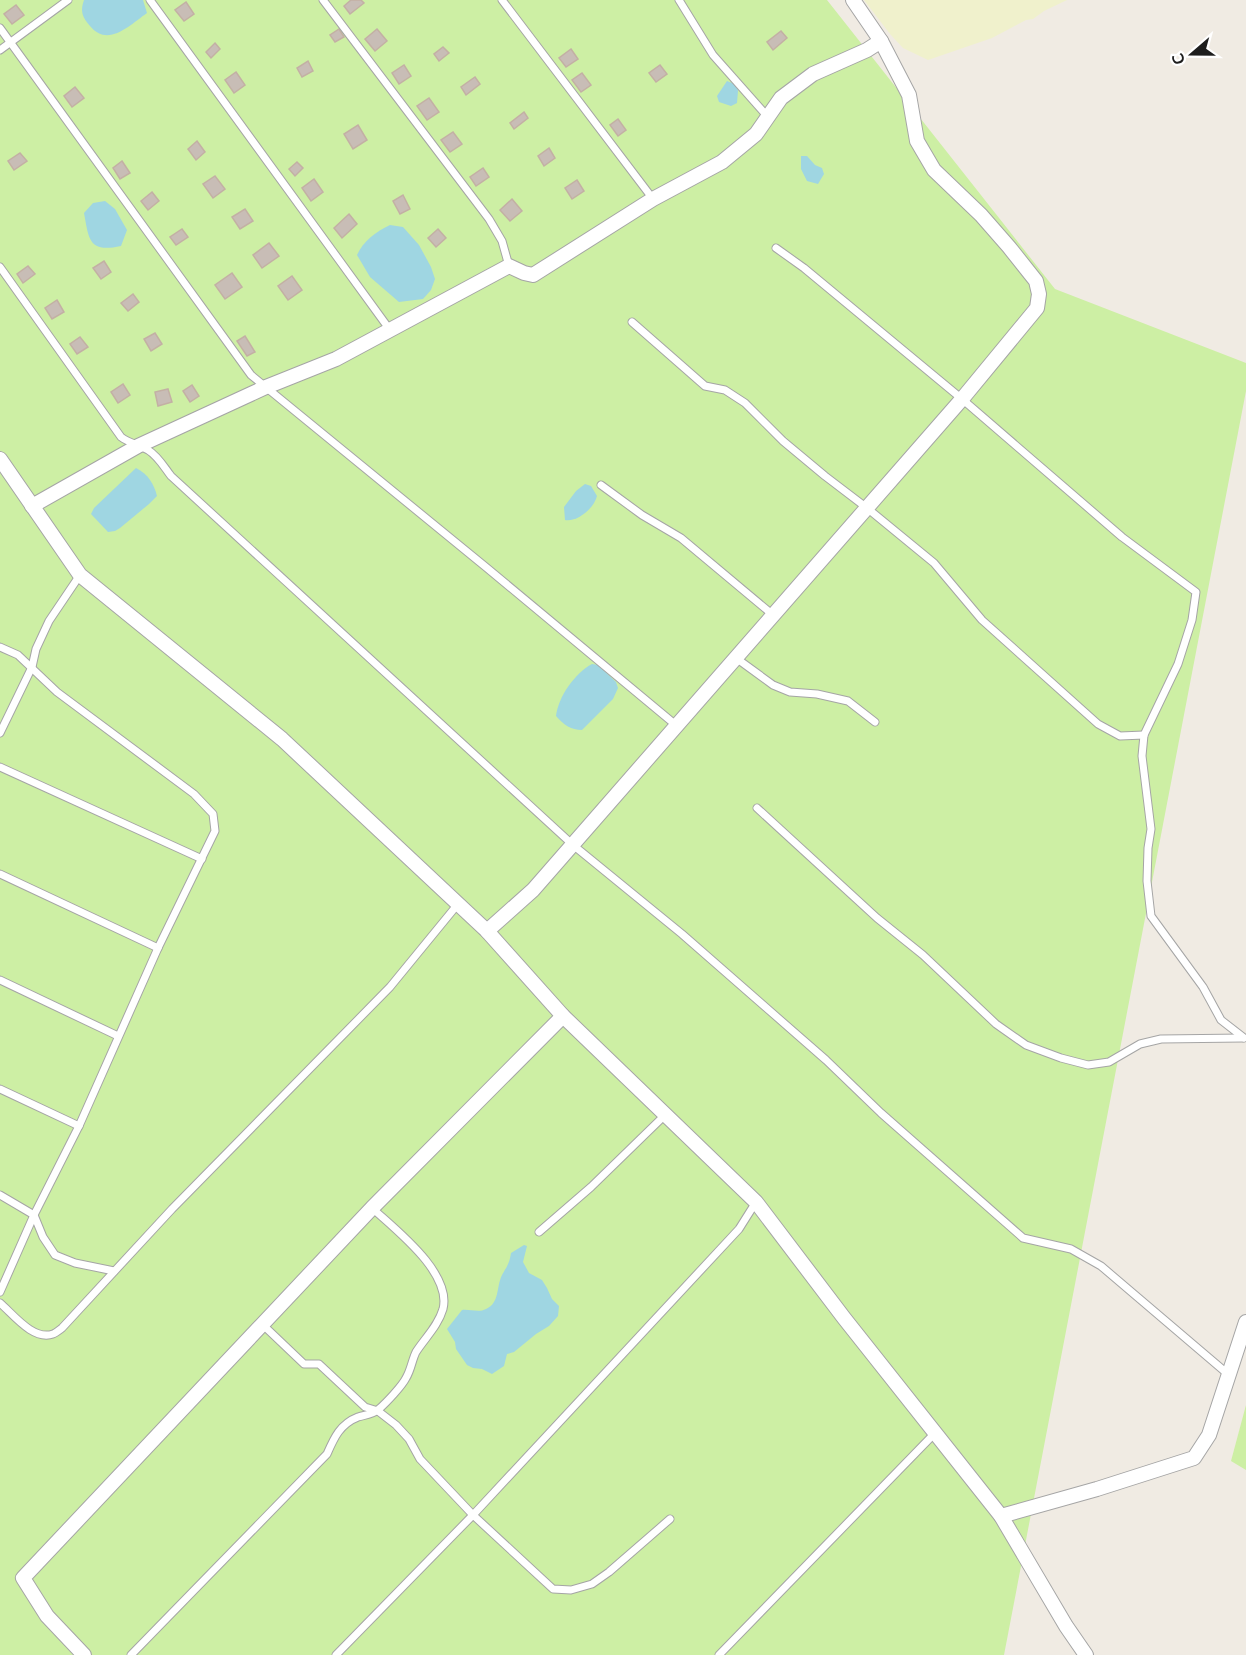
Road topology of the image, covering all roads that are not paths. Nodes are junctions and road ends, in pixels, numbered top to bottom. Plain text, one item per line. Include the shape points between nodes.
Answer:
1 (68, 0) edge
2 (150, 0) edge
3 (323, 0) edge
4 (502, 0) edge
5 (679, 0) edge
6 (853, 0) edge
7 (0, 28) edge
8 (881, 41) junction
9 (10, 42) junction
10 (0, 50) edge
11 (768, 117) junction
12 (653, 199) junction
13 (776, 248) dead end
14 (509, 266) junction
15 (0, 267) edge
16 (632, 322) dead end
17 (390, 330) junction
18 (266, 387) junction
19 (962, 399) junction
20 (138, 446) junction
21 (0, 459) edge
22 (602, 485) dead end
23 (32, 506) junction
24 (867, 508) junction
25 (80, 574) junction
26 (773, 615) junction
27 (0, 647) edge
28 (736, 658) junction
29 (32, 667) junction
30 (874, 722) dead end
31 (677, 726) junction
32 (0, 733) edge
33 (1144, 735) junction
34 (0, 767) edge
35 (757, 808) dead end
36 (573, 845) junction
37 (202, 859) junction
38 (0, 874) edge
39 (458, 904) junction
40 (487, 932) junction
41 (158, 948) junction
42 (0, 980) edge
43 (563, 1016) junction
44 (118, 1036) junction
45 (1245, 1037) edge
46 (0, 1089) edge
47 (665, 1115) junction
48 (79, 1126) junction
49 (0, 1196) edge
50 (756, 1202) junction
51 (372, 1208) junction
52 (34, 1215) junction
53 (539, 1232) dead end
54 (114, 1271) junction
55 (0, 1292) edge
56 (0, 1303) edge
57 (1246, 1322) edge
58 (262, 1324) junction
59 (1229, 1375) junction
60 (378, 1411) junction
61 (935, 1433) junction
62 (473, 1515) junction
63 (1001, 1516) junction
64 (670, 1519) dead end
65 (84, 1655) edge
66 (131, 1655) edge
67 (336, 1655) edge
68 (719, 1655) edge
69 (1086, 1655) edge

1 - 9 lane
2 - 17 lane
3 - 14 lane via 489,219 502,240
4 - 12 lane
5 - 11 lane via 713,55
6 - 8 street
7 - 9 lane
8 - 11 street via 813,74 781,98
8 - 19 street via 909,95 917,141 934,170 1009,247 1036,281 1040,294 1037,308
9 - 10 lane
9 - 18 lane via 251,375
11 - 12 street via 756,134 722,162
12 - 14 street via 533,275
13 - 19 lane
14 - 17 street
15 - 20 lane via 121,437
16 - 24 lane via 705,386 725,390 745,403 783,441
17 - 18 street via 336,359
18 - 20 street
18 - 31 lane
19 - 24 street
19 - 33 lane via 1122,537 1196,592 1178,664
20 - 23 street
20 - 36 lane via 157,457 171,476
21 - 23 street
22 - 26 lane via 681,538
23 - 25 street
24 - 26 street
24 - 33 lane via 934,563 982,620 1098,724 1120,736
25 - 29 lane via 49,621
25 - 39 street via 282,739
26 - 28 street
27 - 29 lane
28 - 30 lane via 773,685 790,692 848,701
28 - 31 street
29 - 32 lane
29 - 37 lane via 57,692 194,794 213,814 216,831
31 - 36 street
33 - 45 lane via 1142,756 1151,829 1147,881 1151,916 1203,987 1221,1020
34 - 37 lane
35 - 45 lane via 996,1024 1026,1045 1088,1065 1109,1062 1140,1044 1161,1039
36 - 40 street via 533,890
36 - 59 lane via 691,941 1023,1238 1071,1249 1101,1266
37 - 41 lane
38 - 41 lane
39 - 40 street
39 - 54 lane via 390,987
40 - 43 street
41 - 44 lane
42 - 44 lane
43 - 47 street
43 - 51 street
44 - 48 lane
46 - 48 lane
47 - 50 street
47 - 53 lane
48 - 52 lane
49 - 52 lane
50 - 61 street
50 - 62 lane via 739,1229
51 - 58 street
51 - 60 lane via 415,1247 444,1294 437,1324 415,1354 406,1377
52 - 54 lane via 55,1255
52 - 55 lane
54 - 56 lane via 54,1334 37,1334
57 - 59 street
58 - 60 lane via 304,1364 319,1364 365,1407
58 - 65 street via 22,1578 47,1616
59 - 63 street via 1209,1435 1194,1458
60 - 62 lane via 409,1439 420,1460
60 - 66 lane via 346,1423 327,1454
61 - 63 street
61 - 68 lane
62 - 64 lane via 553,1589 571,1590 592,1584 609,1572
62 - 67 lane
63 - 69 street

